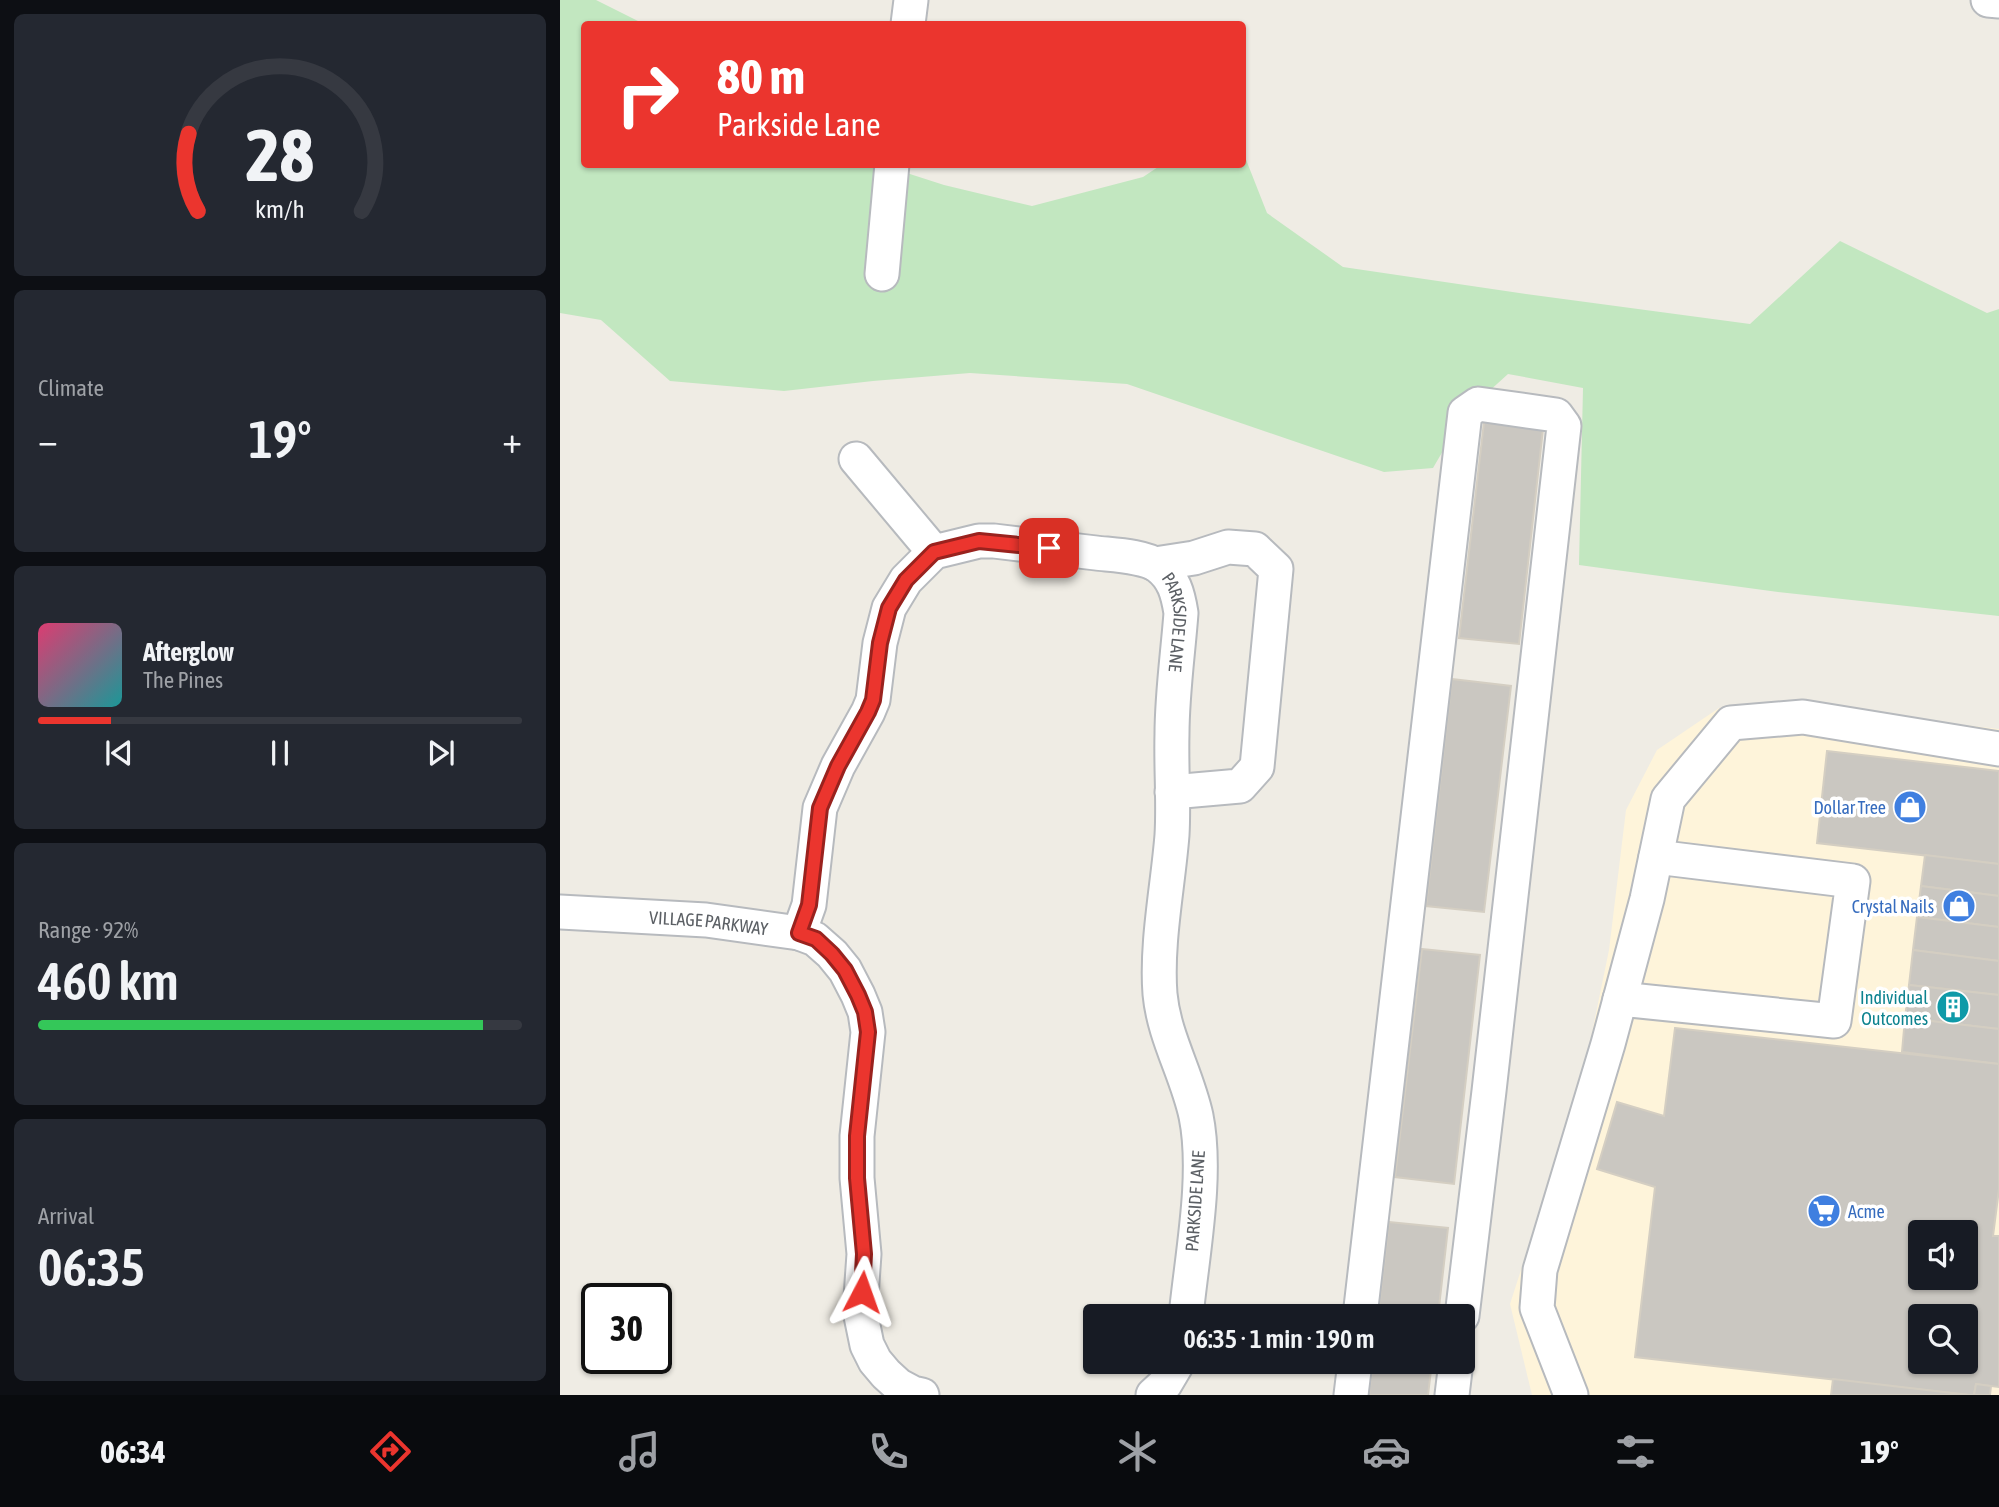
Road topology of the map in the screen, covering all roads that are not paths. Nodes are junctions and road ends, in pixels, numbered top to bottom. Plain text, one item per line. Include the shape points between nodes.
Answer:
1 (911, 0) edge
2 (1988, 0) edge
3 (1999, 1) edge
4 (908, 21) edge
5 (892, 168) edge
6 (882, 274) dead end
7 (856, 459) dead end
8 (934, 552) junction
9 (1155, 564) junction
10 (1999, 750) edge
11 (1172, 792) junction
12 (1656, 857) junction
13 (560, 912) edge
14 (799, 933) junction
15 (1620, 999) junction
16 (1187, 1304) edge
17 (1361, 1304) edge
18 (1463, 1304) edge
19 (1171, 1374) edge
20 (1354, 1374) edge
21 (1455, 1374) edge
22 (922, 1395) edge
23 (1153, 1395) edge
24 (1352, 1395) edge
25 (1452, 1395) edge
26 (1571, 1395) edge

1 - 4 street
2 - 3 street
5 - 6 street
7 - 8 street
8 - 9 street, PARKSIDE LANE via 994,541
8 - 14 street via 906,580 889,608 873,700 820,808 809,905
9 - 11 street, PARKSIDE LANE via 1173,582 1181,613
9 - 11 street via 1228,547 1255,549 1276,569 1257,767 1240,786
10 - 12 street via 1802,717 1731,723 1668,799
11 - 16 street, PARKSIDE LANE via 1160,992 1199,1138
12 - 15 street
12 - 15 street via 1853,880 1834,1021
13 - 14 street, VILLAGE PARKWAY via 706,920
14 - 22 street, VILLAGE PARKWAY via 816,939 832,954 865,1012 868,1032 857,1136 864,1254 860,1311 876,1362 898,1385
15 - 26 street via 1541,1270 1537,1308
17 - 18 street via 1465,413 1478,404 1556,415 1563,426
19 - 23 street
20 - 24 street
21 - 25 street

